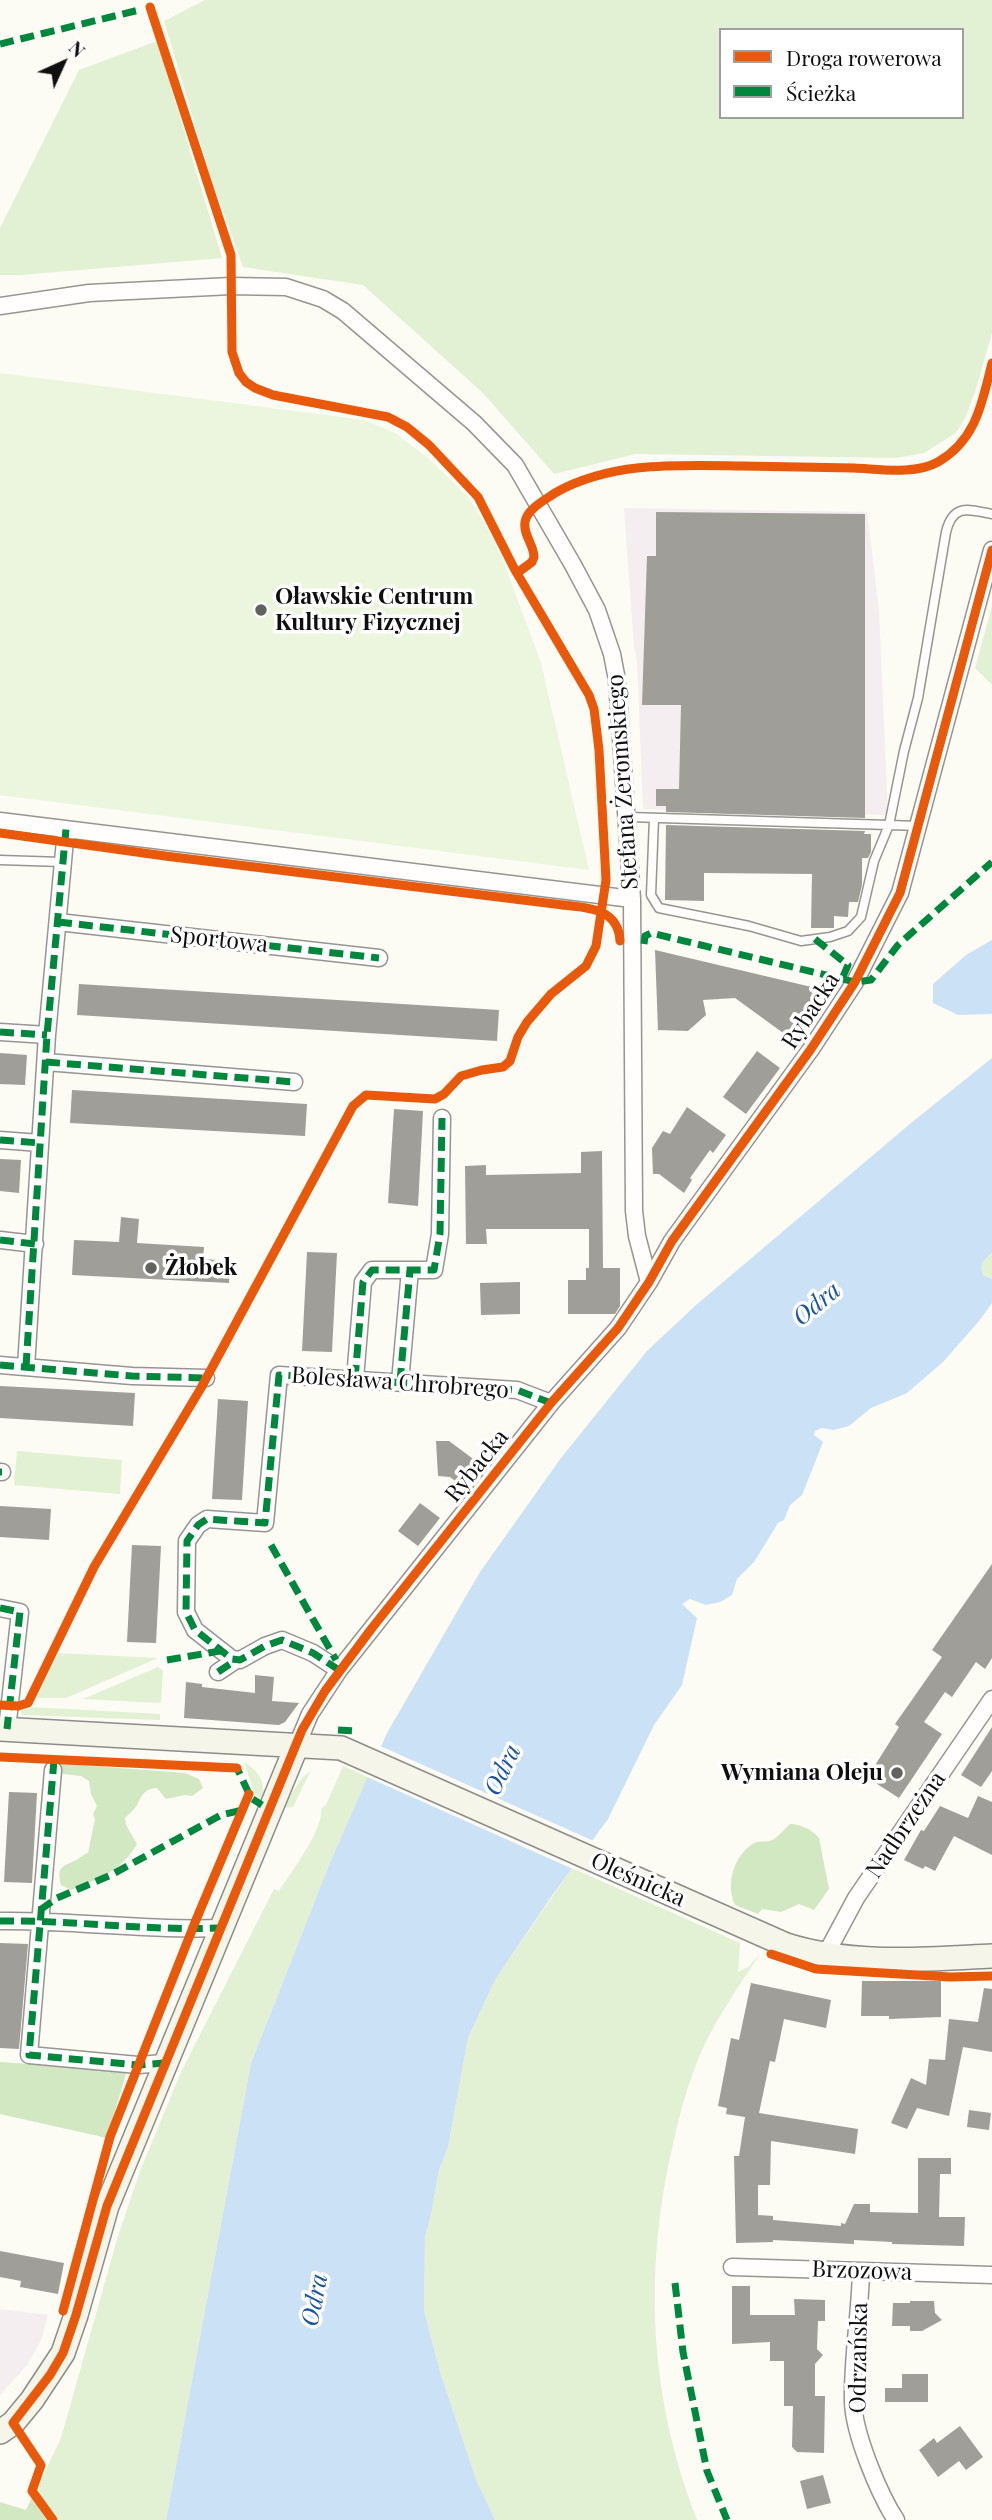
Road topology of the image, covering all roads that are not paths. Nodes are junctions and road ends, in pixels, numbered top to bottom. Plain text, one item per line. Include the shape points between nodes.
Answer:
1 (0, 306) edge
2 (992, 514) edge
3 (992, 550) edge
4 (628, 817) junction
5 (654, 818) junction
6 (0, 821) edge
7 (889, 825) junction
8 (919, 826) junction
9 (66, 829) junction
10 (0, 860) edge
11 (62, 862) junction
12 (632, 899) junction
13 (58, 922) junction
14 (379, 958) dead end
15 (0, 1032) edge
16 (47, 1035) junction
17 (46, 1062) junction
18 (294, 1082) dead end
19 (442, 1118) dead end
20 (0, 1140) edge
21 (40, 1143) junction
22 (0, 1240) edge
23 (35, 1244) junction
24 (410, 1270) junction
25 (649, 1282) junction
26 (0, 1365) edge
27 (26, 1367) junction
28 (206, 1378) dead end
29 (355, 1379) junction
30 (400, 1382) junction
31 (551, 1404) junction
32 (0, 1608) edge
33 (236, 1660) junction
34 (339, 1670) junction
35 (218, 1672) dead end
36 (992, 1699) edge
37 (4, 1729) edge
38 (297, 1745) junction
39 (53, 1770) dead end
40 (40, 1920) junction
41 (0, 1921) edge
42 (220, 1928) junction
43 (826, 1954) junction
44 (992, 1956) edge
45 (164, 2063) junction
46 (732, 2267) dead end
47 (861, 2271) junction
48 (992, 2275) edge
49 (0, 2432) edge
50 (896, 2520) edge

1 - 4 street, Stefana Żeromskiego via 89,293 268,285 305,291 344,311 505,452 573,565 597,610 612,654
2 - 7 lane via 959,511 949,518 918,698
3 - 8 street, Rybacka
4 - 5 lane
4 - 12 street, Stefana Żeromskiego
5 - 7 lane
5 - 7 lane via 651,895 659,908 801,941 848,931 862,917 874,861
6 - 9 street
7 - 8 lane
8 - 25 street, Rybacka via 895,907 855,982 672,1241
9 - 11 street
9 - 12 street
10 - 11 lane
11 - 13 street
12 - 25 street, Stefana Żeromskiego via 634,1211
13 - 14 street, Sportowa
13 - 16 street
15 - 16 street
16 - 17 street
17 - 18 street
17 - 21 street
19 - 24 street via 440,1234 434,1270
20 - 21 street
21 - 23 street
22 - 23 street
23 - 27 street
24 - 29 street via 372,1270 363,1282
24 - 30 street
25 - 31 street, Rybacka via 618,1328
26 - 27 street
27 - 28 street
29 - 30 street, Bolesława Chrobrego
29 - 33 street, Bolesława Chrobrego via 279,1375 265,1522 207,1519 187,1541 188,1618 195,1630
30 - 31 street, Bolesława Chrobrego via 517,1390
31 - 34 street, Rybacka
32 - 37 street via 20,1612
33 - 34 street via 282,1640
33 - 35 street
34 - 38 street, Rybacka via 310,1714
36 - 43 street, Nadbrzeżna via 856,1898
37 - 38 main road
38 - 42 main road, Rybacka
38 - 43 main road, Oleśnicka via 341,1748 747,1929 798,1949
39 - 40 street
40 - 41 street
40 - 42 street
40 - 45 street via 29,2055 138,2065
42 - 45 main road, Rybacka
43 - 44 main road, Oleśnicka via 850,1958
45 - 49 main road, Rybacka via 107,2206 63,2353 32,2400
46 - 47 street, Brzozowa
47 - 48 street, Brzozowa
47 - 50 street, Odrzańska via 855,2415 881,2492

